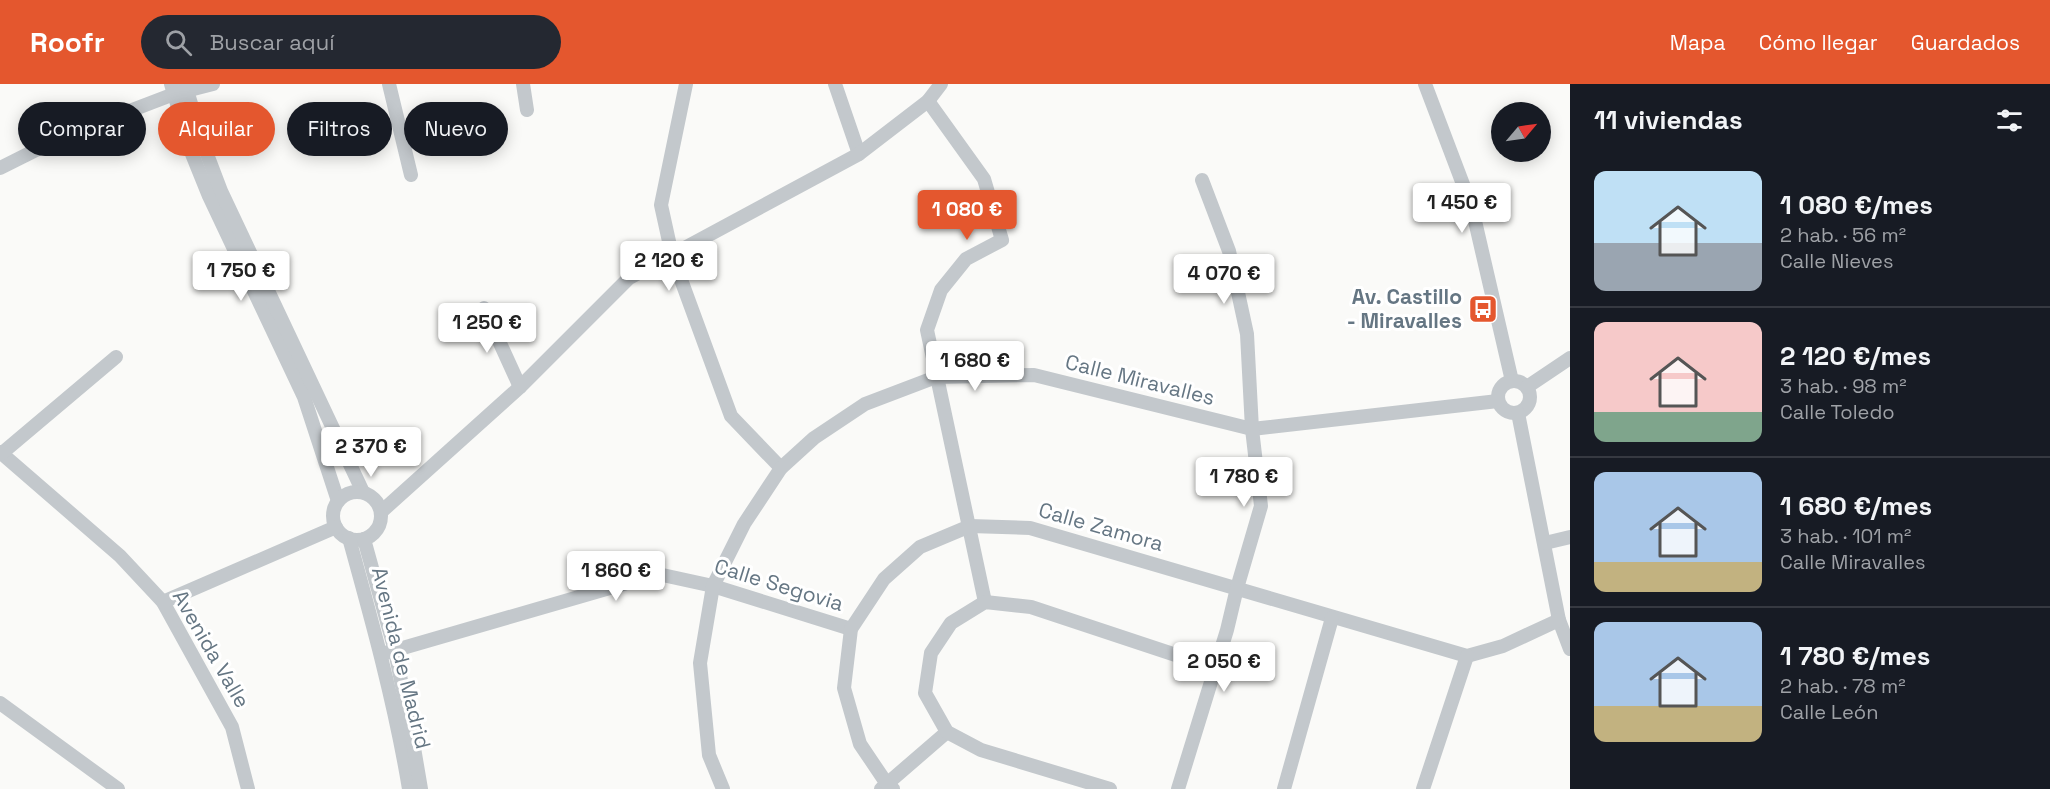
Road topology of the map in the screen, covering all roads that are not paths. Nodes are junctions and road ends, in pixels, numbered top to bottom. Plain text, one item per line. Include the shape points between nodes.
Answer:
1 (213, 84) edge
2 (389, 84) edge
3 (523, 84) edge
4 (686, 84) edge
5 (835, 84) edge
6 (941, 84) edge
7 (1425, 84) edge
8 (179, 88) edge
9 (928, 101) junction
10 (527, 110) dead end
11 (859, 154) junction
12 (0, 168) edge
13 (411, 175) dead end
14 (1202, 180) dead end
15 (672, 255) junction
16 (484, 308) dead end
17 (116, 357) dead end
18 (1570, 358) edge
19 (936, 377) junction
20 (1512, 381) junction
21 (520, 387) junction
22 (1527, 387) junction
23 (1498, 401) junction
24 (1518, 413) junction
25 (1252, 429) junction
26 (1, 453) edge
27 (781, 468) junction
28 (363, 492) junction
29 (338, 501) junction
30 (381, 512) junction
31 (970, 526) junction
32 (336, 527) junction
33 (1570, 537) edge
34 (349, 538) junction
35 (364, 539) junction
36 (1545, 543) junction
37 (713, 586) junction
38 (1237, 588) junction
39 (163, 602) junction
40 (985, 602) junction
41 (1332, 618) junction
42 (1559, 620) junction
43 (851, 629) junction
44 (1570, 649) edge
45 (388, 652) junction
46 (1467, 656) junction
47 (1215, 668) junction
48 (0, 703) edge
49 (947, 732) junction
50 (887, 787) edge
51 (118, 789) edge
52 (248, 789) edge
53 (409, 789) edge
54 (421, 789) edge
55 (723, 789) edge
56 (1110, 789) edge
57 (1178, 789) edge
58 (1284, 789) edge
59 (1423, 789) edge

1 - 8 street
2 - 13 street
3 - 10 street
4 - 15 street via 661,205
5 - 11 street
6 - 9 street
7 - 20 street via 1472,208
8 - 12 street via 64,136
8 - 28 street via 220,191
8 - 29 street via 192,154 304,397
9 - 11 street
9 - 19 street via 984,178 1002,240 966,259 941,290 927,330
11 - 15 street
14 - 25 street via 1229,251 1247,334
15 - 21 street via 629,278
15 - 27 street via 731,416
16 - 21 street
17 - 26 street
18 - 22 street
19 - 25 street, Calle Miravalles via 1034,375
19 - 27 street, Calle Miravalles via 865,404 814,438
19 - 31 street
20 - 22 street
20 - 23 street via 1499,390
21 - 30 street
22 - 24 street via 1530,402
23 - 24 street via 1503,410
23 - 25 street, Calle Miravalles
24 - 36 street
25 - 38 street via 1261,506
26 - 39 street, Avenida Valle via 120,555
27 - 37 street, Calle Miravalles via 744,524
28 - 29 street via 348,493
28 - 30 street via 372,497
29 - 32 street via 333,513
30 - 35 street via 375,532
31 - 38 street, Calle Zamora via 1030,528
31 - 40 street
31 - 43 street, Calle Zamora via 920,548 884,579
32 - 34 street
32 - 39 street
33 - 36 street
34 - 35 street
34 - 45 street, Avenida de Madrid
35 - 45 street, Avenida de Madrid
36 - 42 street
37 - 43 street, Calle Segovia
37 - 45 street, Calle Segovia via 658,574
37 - 55 street, Calle Miravalles via 700,663 710,754
38 - 41 street, Calle Zamora
38 - 47 street
39 - 52 street, Avenida Valle via 232,727
40 - 47 street via 1031,607
40 - 49 street via 951,623 931,653 925,693
41 - 46 street, Calle Zamora
41 - 58 street
42 - 44 street
42 - 46 street
43 - 50 street, Calle Zamora via 844,688 860,744
45 - 53 street, Avenida de Madrid
45 - 54 street, Avenida de Madrid via 411,730
46 - 59 street
47 - 57 street
48 - 51 street
49 - 50 street
49 - 56 street via 981,750

